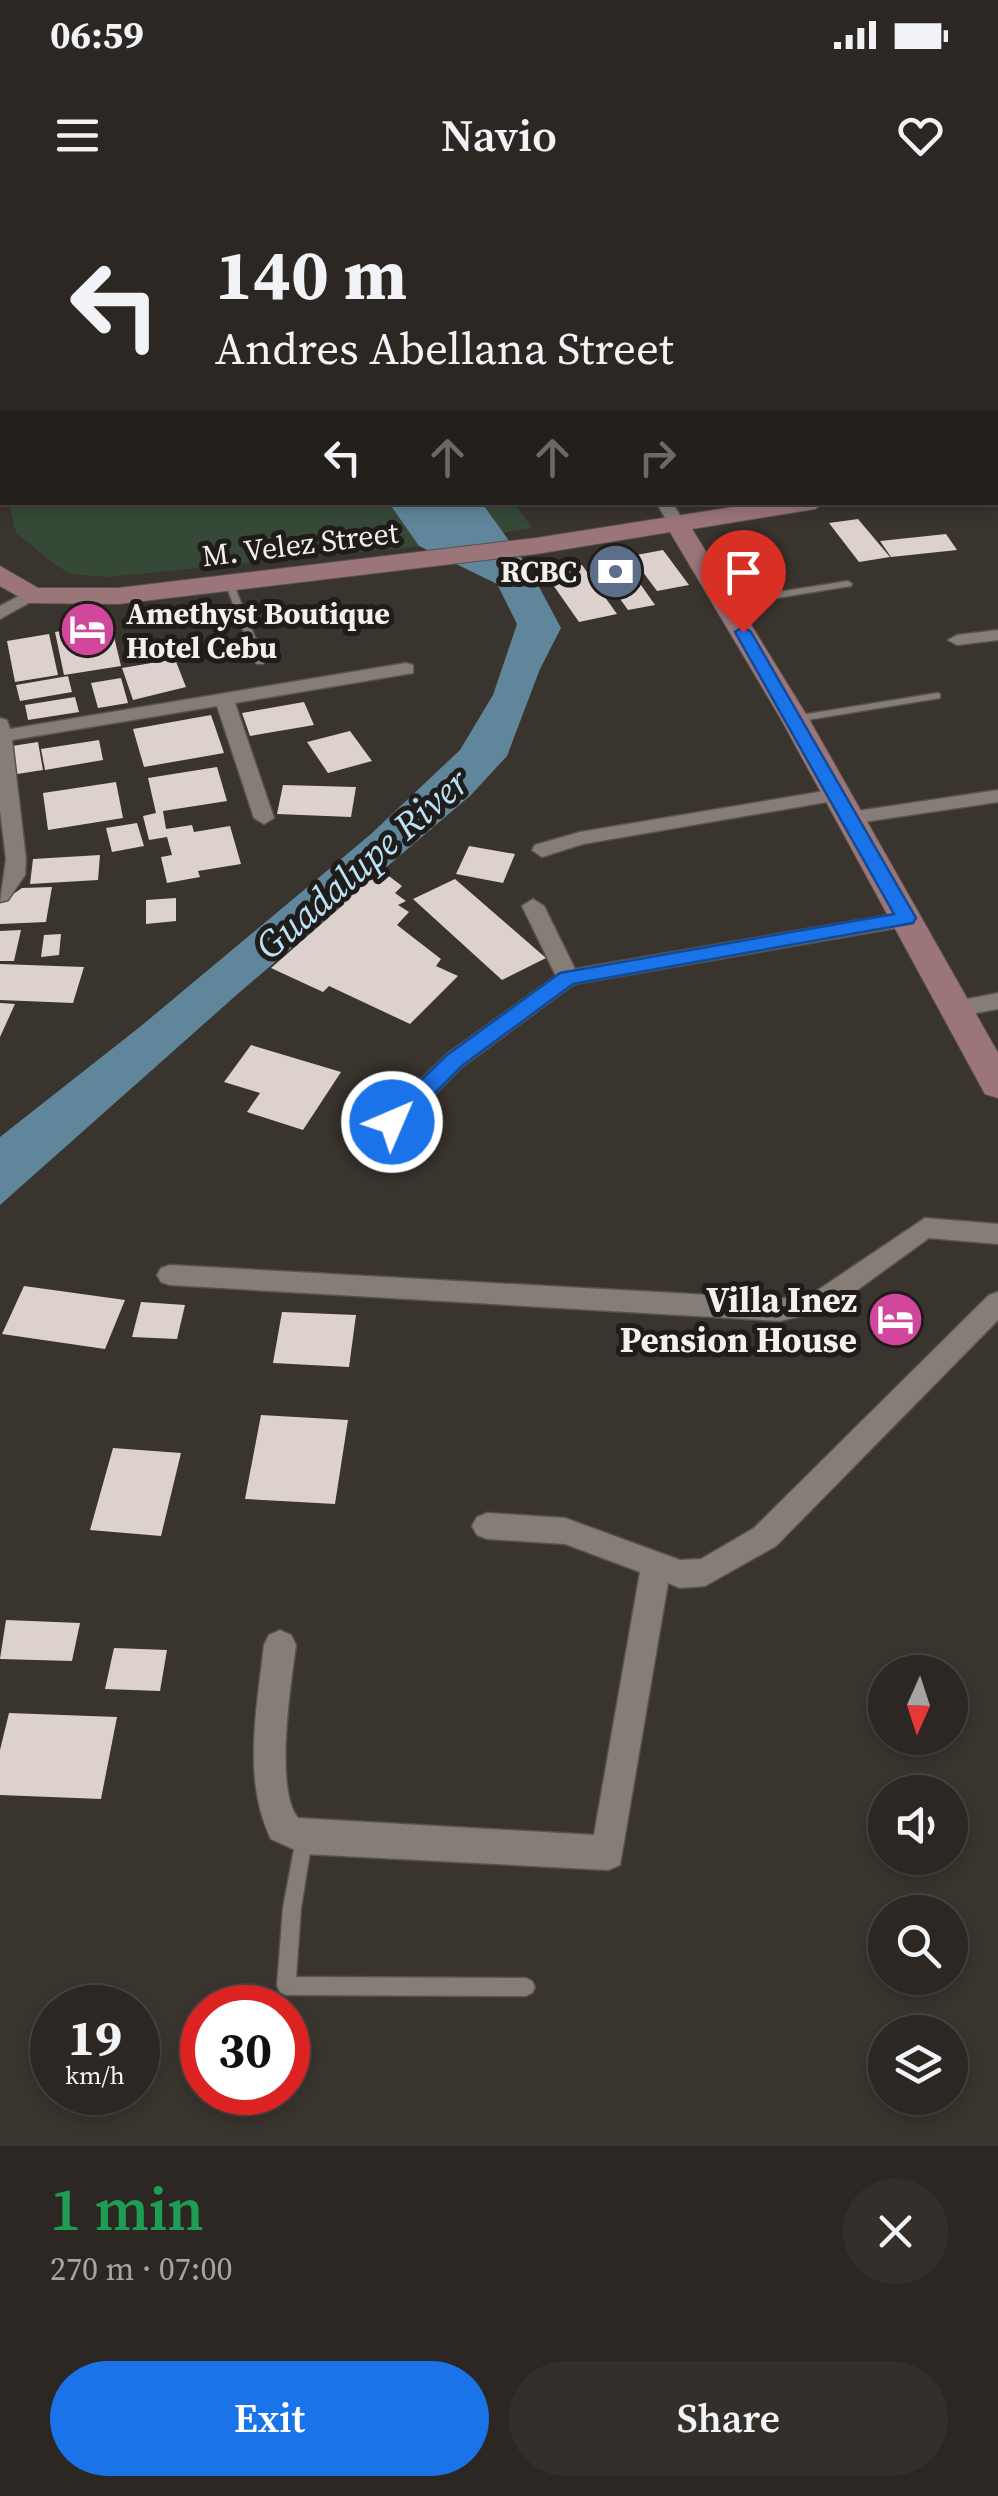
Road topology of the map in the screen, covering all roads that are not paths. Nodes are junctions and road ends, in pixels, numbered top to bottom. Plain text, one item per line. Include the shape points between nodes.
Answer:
1 (775, 505) edge
2 (670, 513) edge
3 (0, 574) edge
4 (848, 584) dead end
5 (230, 586) junction
6 (30, 595) junction
7 (726, 603) junction
8 (0, 614) edge
9 (998, 635) edge
10 (957, 640) dead end
11 (260, 662) dead end
12 (406, 668) dead end
13 (937, 696) dead end
14 (224, 698) junction
15 (794, 718) junction
16 (1, 730) edge
17 (998, 796) edge
18 (844, 806) junction
19 (264, 818) dead end
20 (542, 850) dead end
21 (7, 875) edge
22 (0, 895) edge
23 (533, 906) dead end
24 (906, 918) junction
25 (568, 978) junction
26 (998, 1002) edge
27 (956, 1008) junction
28 (998, 1085) edge
29 (392, 1122) dead end
30 (998, 1234) edge
31 (170, 1275) dead end
32 (998, 1303) edge
33 (487, 1526) dead end
34 (656, 1565) junction
35 (280, 1645) dead end
36 (304, 1836) junction
37 (526, 1987) dead end

1 - 2 main road, M. Velez Street
2 - 5 main road, M. Velez Street via 536,546
2 - 7 main road
3 - 6 main road
4 - 7 lane
5 - 6 main road, M. Velez Street via 76,598
5 - 11 lane
6 - 8 street
7 - 15 main road
9 - 10 street
12 - 14 street
13 - 15 lane
14 - 16 street
14 - 19 street
15 - 18 main road
16 - 21 street via 16,842
17 - 18 street
18 - 20 street via 580,838
18 - 24 main road
21 - 22 street
23 - 25 street
24 - 25 street
24 - 27 main road
25 - 29 street via 455,1060
26 - 27 street
27 - 28 main road
30 - 31 street via 925,1228 822,1301 780,1310
32 - 34 street via 765,1537 705,1572 680,1574
33 - 34 street via 564,1531
34 - 36 street via 608,1853
35 - 36 street via 271,1724 275,1812 284,1829
36 - 37 lane via 286,1986

